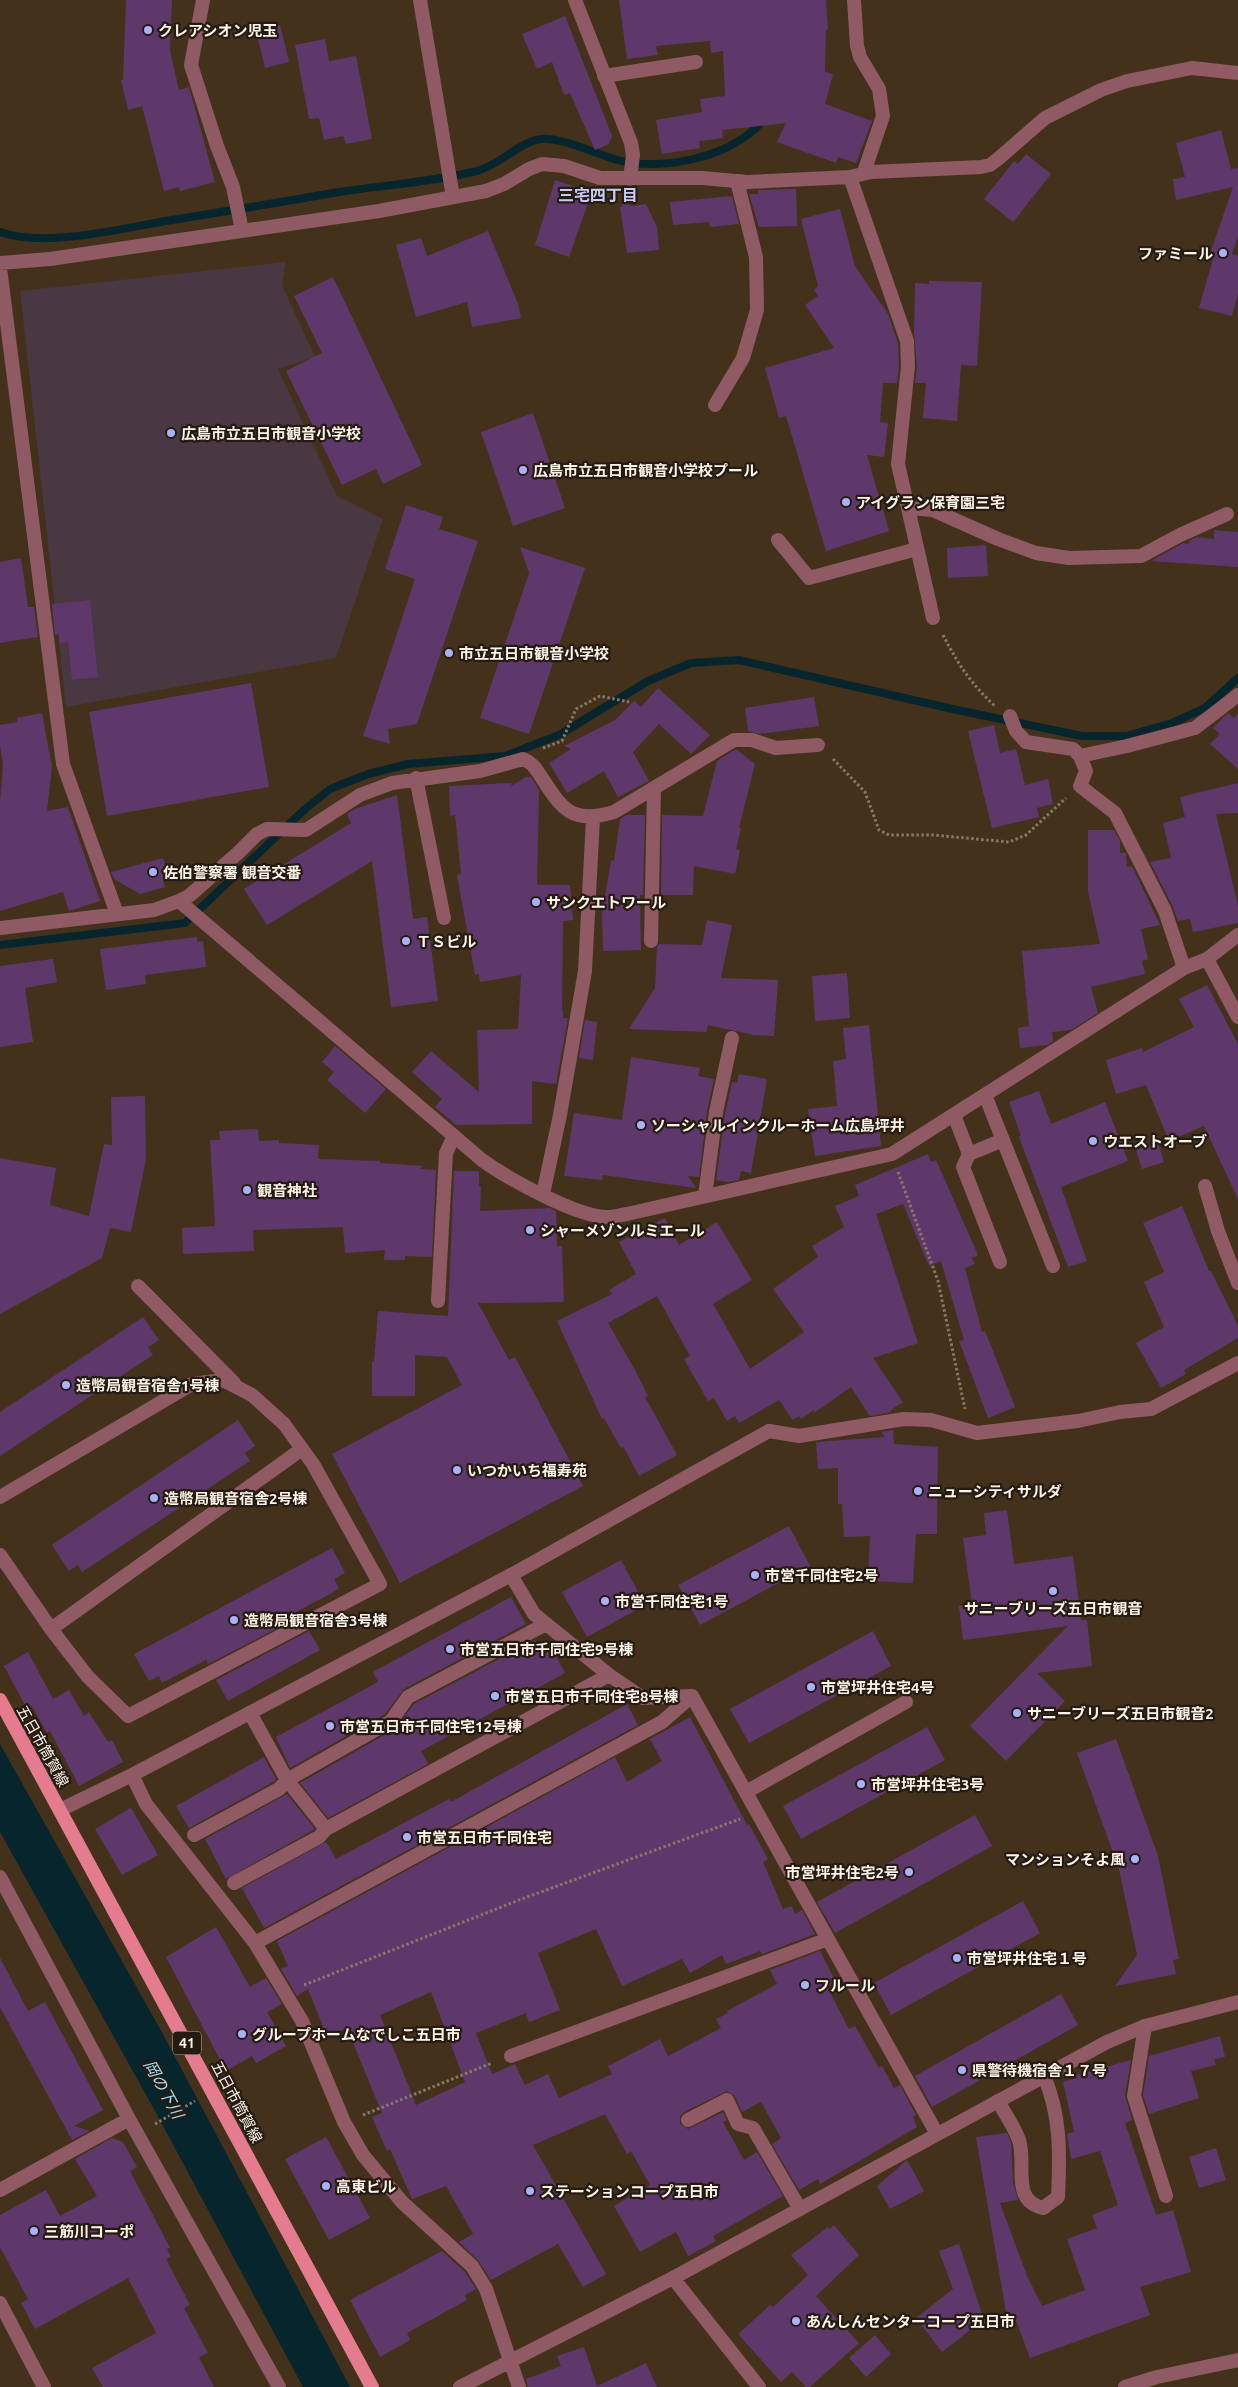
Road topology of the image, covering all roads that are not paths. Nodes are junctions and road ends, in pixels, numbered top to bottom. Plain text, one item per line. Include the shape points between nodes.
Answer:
1 (203, 0) edge
2 (420, 0) edge
3 (575, 0) edge
4 (854, 0) edge
5 (696, 62) dead end
6 (1238, 73) edge
7 (604, 76) junction
8 (864, 172) junction
9 (631, 175) junction
10 (850, 177) junction
11 (737, 181) junction
12 (452, 192) junction
13 (241, 226) junction
14 (0, 263) edge
15 (0, 268) edge
16 (715, 406) dead end
17 (908, 508) junction
18 (1227, 514) dead end
19 (778, 540) dead end
20 (916, 549) junction
21 (933, 618) road end
22 (1238, 695) edge
23 (1010, 716) road end
24 (818, 745) road end
25 (1080, 756) junction
26 (416, 778) junction
27 (654, 789) junction
28 (592, 818) junction
29 (183, 904) junction
30 (117, 914) junction
31 (444, 918) dead end
32 (0, 928) edge
33 (1238, 936) edge
34 (650, 941) dead end
35 (1207, 959) junction
36 (1184, 968) junction
37 (1238, 1017) edge
38 (732, 1038) dead end
39 (985, 1095) junction
40 (954, 1115) junction
41 (454, 1136) junction
42 (1003, 1140) junction
43 (969, 1154) junction
44 (1205, 1186) dead end
45 (543, 1194) junction
46 (705, 1196) junction
47 (1000, 1262) dead end
48 (1053, 1266) dead end
49 (1238, 1283) edge
50 (138, 1286) dead end
51 (438, 1301) dead end
52 (1238, 1363) edge
53 (238, 1388) junction
54 (302, 1449) junction
55 (0, 1497) edge
56 (0, 1555) edge
57 (512, 1575) junction
58 (546, 1624) junction
59 (51, 1629) junction
60 (609, 1675) junction
61 (692, 1696) junction
62 (0, 1700) edge
63 (906, 1702) dead end
64 (250, 1713) junction
65 (132, 1775) junction
66 (287, 1780) junction
67 (746, 1792) junction
68 (60, 1810) junction
69 (326, 1830) junction
70 (194, 1835) dead end
71 (0, 1876) edge
72 (234, 1883) dead end
73 (828, 1939) junction
74 (255, 1943) junction
75 (1238, 2002) edge
76 (1145, 2026) junction
77 (512, 2056) road end
78 (1044, 2076) junction
79 (998, 2101) junction
80 (129, 2119) junction
81 (688, 2120) dead end
82 (937, 2134) junction
83 (0, 2190) edge
84 (1166, 2196) dead end
85 (800, 2209) junction
86 (673, 2278) junction
87 (0, 2303) edge
88 (1238, 2360) edge
89 (510, 2361) junction
90 (44, 2387) edge
91 (279, 2387) edge
92 (372, 2387) edge
93 (460, 2387) edge
94 (519, 2387) edge
95 (759, 2387) edge
96 (1125, 2387) edge

1 - 13 street via 191,65 236,196
2 - 12 street
3 - 7 street
4 - 8 street via 857,46 879,89 883,116
5 - 7 street
6 - 8 street via 1192,68 1127,81 1101,90 1045,118 990,165
7 - 9 street via 630,143 633,155
8 - 10 street
9 - 11 street
9 - 12 street via 600,178 564,166 542,164 486,191
10 - 11 street
10 - 17 street via 907,341 908,366 898,464
11 - 16 street via 756,256 757,310 743,358
12 - 13 street via 379,211
13 - 14 street via 50,259
15 - 30 street via 62,764
17 - 18 street via 933,510 998,539 1036,552 1069,558 1141,556
17 - 20 street
19 - 20 street via 809,578
20 - 21 street
22 - 25 street via 1195,728
23 - 25 street via 1016,731 1026,742 1072,749
24 - 27 street via 776,748 752,740 734,740
25 - 36 street via 1086,771 1080,786 1116,813 1165,911
26 - 28 street via 480,771 523,759 531,762 555,798 571,813
26 - 29 street via 360,795 309,828 267,829 256,834
26 - 31 street
27 - 28 street via 614,812
27 - 34 street
28 - 45 street via 585,971
29 - 30 street
29 - 41 street
30 - 32 street
33 - 35 street
35 - 36 street
35 - 37 street
36 - 39 street
38 - 46 street via 716,1112
39 - 40 street
39 - 42 street
40 - 43 street
40 - 46 street via 892,1154
41 - 45 street via 507,1178
41 - 51 street via 446,1153
42 - 43 street
42 - 48 street
43 - 47 street via 963,1167
44 - 49 street
45 - 46 street via 582,1212 606,1217
50 - 53 street
52 - 57 street via 1151,1409 977,1433 932,1420 904,1419 799,1436 768,1431
53 - 54 street via 252,1395 284,1424
53 - 55 street via 223,1380 192,1384
54 - 59 street
54 - 59 street via 380,1584 128,1716 88,1677
56 - 59 street
57 - 58 street via 534,1614
57 - 64 street
58 - 60 street
58 - 66 street via 408,1697 391,1721
60 - 61 street via 643,1698
60 - 69 street
61 - 67 street
61 - 74 street via 662,1722
62 - 68 main road, 五日市筒賀線 / 41
63 - 67 street
64 - 65 street
64 - 66 street
65 - 68 street
65 - 74 street via 151,1811
66 - 69 street
66 - 70 street via 279,1789
67 - 73 street
68 - 92 main road, 五日市筒賀線 / 41
69 - 72 street via 320,1837
71 - 80 street
73 - 77 street
73 - 82 street
74 - 89 street via 302,2021 344,2122 363,2155 402,2202 472,2266 486,2289
75 - 76 street
76 - 78 street via 1107,2042
76 - 84 street via 1134,2096
78 - 79 street
78 - 79 street via 1054,2104 1060,2149 1058,2196 1043,2208 1026,2200 1019,2141
79 - 82 street
80 - 83 street
80 - 91 street
81 - 85 street via 727,2100 738,2124 753,2128
82 - 85 street
85 - 86 street
86 - 89 street
86 - 95 street
87 - 90 street
88 - 96 street
89 - 93 street
89 - 94 street

